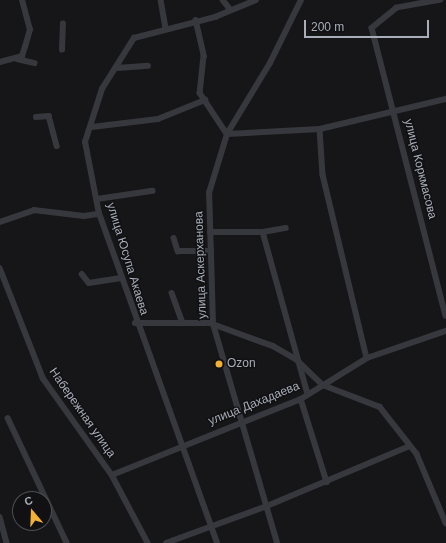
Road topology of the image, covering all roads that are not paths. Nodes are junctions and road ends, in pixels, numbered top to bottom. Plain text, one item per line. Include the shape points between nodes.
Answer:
1 (22, 0) edge
2 (161, 0) edge
3 (223, 0) edge
4 (256, 0) edge
5 (301, 0) edge
6 (441, 0) edge
7 (230, 9) junction
8 (196, 20) junction
9 (63, 24) dead end
10 (166, 27) junction
11 (62, 50) dead end
12 (17, 59) junction
13 (0, 62) edge
14 (35, 62) dead end
15 (148, 66) dead end
16 (117, 68) junction
17 (205, 100) junction
18 (446, 100) edge
19 (394, 111) junction
20 (36, 117) dead end
21 (92, 127) junction
22 (320, 129) junction
23 (227, 134) junction
24 (57, 146) dead end
25 (152, 190) dead end
26 (97, 199) junction
27 (99, 214) junction
28 (0, 222) edge
29 (286, 228) dead end
30 (210, 232) junction
31 (263, 232) junction
32 (174, 238) dead end
33 (211, 251) junction
34 (0, 268) edge
35 (82, 274) dead end
36 (121, 278) junction
37 (172, 293) dead end
38 (446, 316) edge
39 (135, 323) junction
40 (183, 323) junction
41 (214, 324) junction
42 (446, 332) edge
43 (367, 358) junction
44 (297, 360) junction
45 (323, 385) junction
46 (308, 394) junction
47 (301, 398) junction
48 (8, 418) dead end
49 (244, 422) junction
50 (181, 445) junction
51 (410, 446) junction
52 (112, 475) junction
53 (326, 482) junction
54 (267, 506) junction
55 (0, 517) edge
56 (446, 523) edge
57 (211, 527) junction
58 (7, 543) edge
59 (67, 543) edge
60 (148, 543) edge
61 (166, 543) edge
62 (217, 543) edge
63 (277, 543) edge

1 - 12 street via 30,30 22,56
2 - 10 street
3 - 7 street
4 - 7 street, улица Юсупа Акаева
5 - 23 street, улица Аскерханова via 270,63
6 - 19 street, улица Коркмасова via 397,8 372,28
7 - 8 street, улица Юсупа Акаева
8 - 10 street, улица Юсупа Акаева
8 - 17 street via 204,56 200,86
9 - 11 street
10 - 16 street, улица Юсупа Акаева via 134,38 125,48
12 - 13 street
12 - 14 street
15 - 16 street
16 - 21 street, улица Юсупа Акаева via 102,89
17 - 21 street via 158,118
17 - 23 street
18 - 19 street
19 - 22 street
19 - 38 street, улица Коркмасова
20 - 24 street via 49,116
21 - 26 street, улица Юсупа Акаева via 85,142
22 - 23 street
22 - 43 street via 323,175
23 - 30 street, улица Аскерханова via 209,193
25 - 26 street
26 - 27 street, улица Юсупа Акаева
27 - 28 street via 84,216 34,210
27 - 36 street, улица Юсупа Акаева
29 - 31 street
30 - 31 street
30 - 33 street, улица Аскерханова
31 - 44 street
32 - 33 street via 178,251
33 - 41 street, улица Аскерханова
34 - 52 street, Набережная улица via 43,378
35 - 36 street via 89,283
36 - 39 street, улица Юсупа Акаева
37 - 40 street
39 - 40 street
39 - 50 street, улица Юсупа Акаева
40 - 41 street
41 - 44 street via 273,346
41 - 49 street, улица Аскерханова
42 - 43 street, улица Дахадаева
43 - 45 street, улица Дахадаева
44 - 45 street
44 - 46 street
45 - 46 street, улица Дахадаева
45 - 51 street via 380,407
46 - 47 street, улица Дахадаева
47 - 49 street, улица Дахадаева
47 - 53 street
48 - 59 street
49 - 50 street, улица Дахадаева
49 - 54 street, улица Аскерханова
50 - 52 street, улица Дахадаева
50 - 57 street, улица Юсупа Акаева
51 - 53 street
51 - 56 street via 423,466
52 - 60 street, Набережная улица
53 - 54 street
54 - 57 street
54 - 63 street, улица Аскерханова
55 - 58 street
57 - 61 street
57 - 62 street, улица Юсупа Акаева

